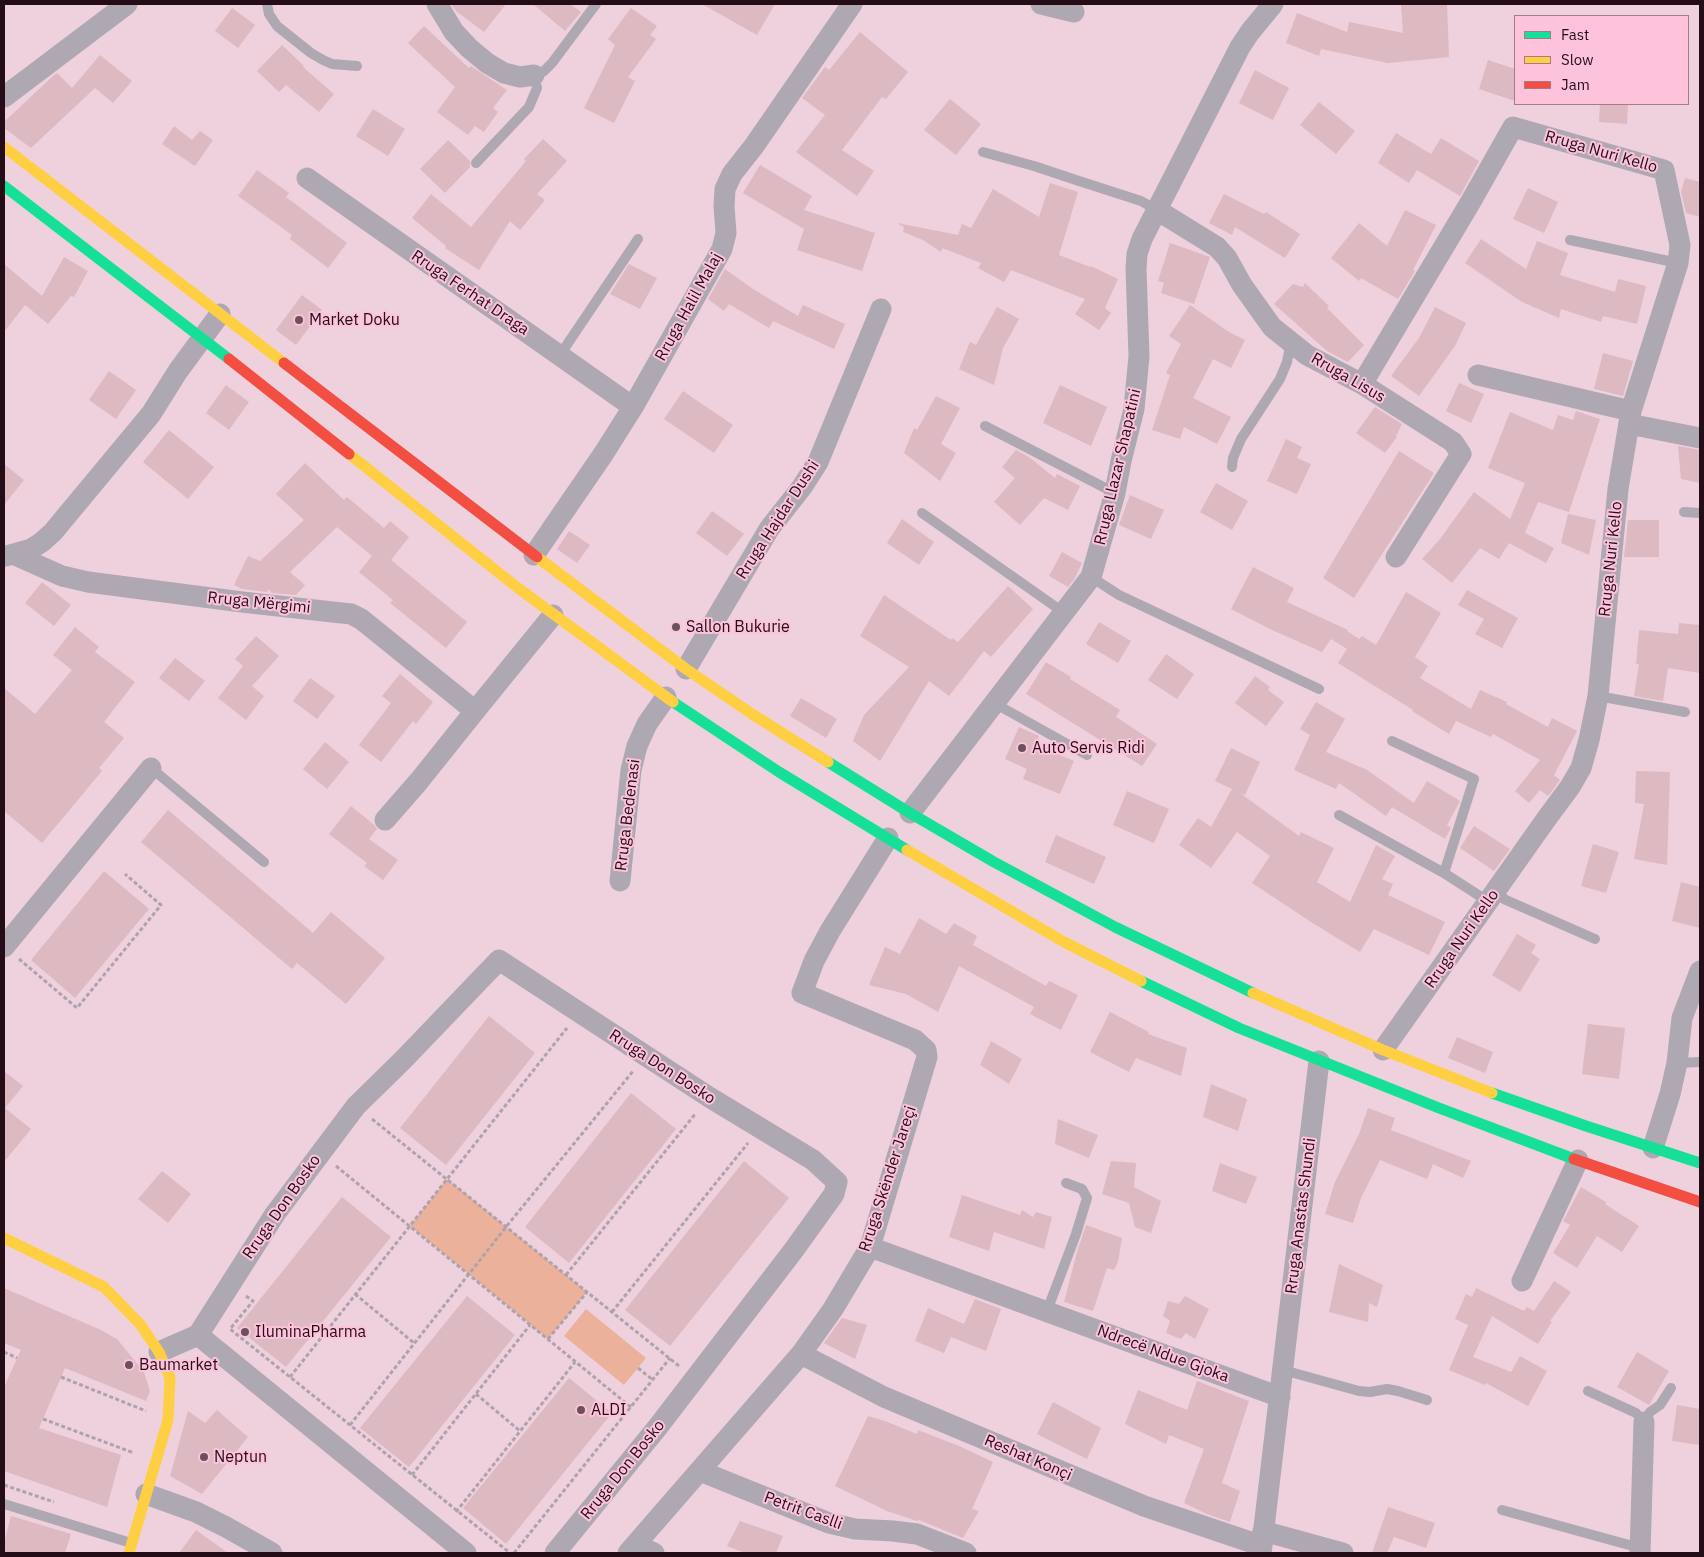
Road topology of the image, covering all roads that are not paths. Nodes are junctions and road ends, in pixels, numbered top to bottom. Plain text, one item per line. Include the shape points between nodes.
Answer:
1 (127, 4) edge
2 (267, 4) edge
3 (437, 4) edge
4 (596, 4) edge
5 (852, 4) edge
6 (1041, 4) edge
7 (1273, 4) edge
8 (1074, 12) dead end
9 (357, 66) dead end
10 (534, 75) junction
11 (4, 97) edge
12 (4, 147) edge
13 (983, 152) dead end
14 (476, 163) dead end
15 (307, 178) dead end
16 (4, 186) edge
17 (1158, 210) junction
18 (638, 239) dead end
19 (1570, 240) dead end
20 (1678, 263) junction
21 (881, 309) dead end
22 (220, 314) junction
23 (202, 338) junction
24 (1291, 342) junction
25 (560, 354) junction
26 (1478, 374) dead end
27 (1362, 384) junction
28 (633, 407) junction
29 (1630, 417) junction
30 (985, 426) dead end
31 (1700, 438) edge
32 (1232, 467) dead end
33 (1115, 493) junction
34 (1684, 512) dead end
35 (1700, 512) edge
36 (922, 513) dead end
37 (534, 555) junction
38 (9, 556) edge
39 (1396, 558) dead end
40 (1090, 577) junction
41 (1063, 612) junction
42 (553, 615) junction
43 (686, 669) junction
44 (1319, 689) dead end
45 (1598, 696) junction
46 (666, 697) junction
47 (994, 703) junction
48 (476, 711) junction
49 (1685, 712) dead end
50 (1392, 741) dead end
51 (1088, 755) dead end
52 (150, 768) joint
53 (910, 813) junction
54 (1339, 815) dead end
55 (385, 820) dead end
56 (888, 838) junction
57 (264, 862) dead end
58 (1444, 873) junction
59 (620, 881) dead end
60 (1492, 898) junction
61 (1595, 939) dead end
62 (4, 946) edge
63 (1700, 971) edge
64 (1383, 1050) junction
65 (1320, 1061) junction
66 (1700, 1062) edge
67 (1677, 1063) junction
68 (1653, 1148) junction
69 (1578, 1160) junction
70 (1700, 1163) edge
71 (1066, 1183) dead end
72 (1700, 1202) edge
73 (4, 1238) edge
74 (870, 1247) junction
75 (1522, 1281) dead end
76 (1047, 1311) junction
77 (198, 1335) junction
78 (159, 1352) junction
79 (801, 1354) junction
80 (1283, 1370) junction
81 (1671, 1388) dead end
82 (1588, 1391) dead end
83 (1280, 1397) junction
84 (1427, 1400) dead end
85 (1644, 1422) junction
86 (700, 1471) junction
87 (146, 1494) junction
88 (4, 1504) edge
89 (1502, 1510) dead end
90 (1262, 1543) edge
91 (130, 1548) edge
92 (640, 1550) edge
93 (1640, 1550) edge
94 (272, 1553) edge
95 (466, 1553) edge
96 (555, 1553) edge
97 (966, 1553) edge
98 (1343, 1553) edge

1 - 11 street
2 - 9 lane via 277,26 311,53 332,64
3 - 10 street via 454,32 487,63 504,73 520,77
4 - 10 lane via 552,63
5 - 28 street, Rruga Halil Malaj via 732,174 725,189 726,233 722,249
6 - 8 street
7 - 17 street, Rruga Llazar Shapatini via 1240,47
10 - 14 lane via 537,88 529,107
12 - 22 street
13 - 17 lane via 1141,201
15 - 25 street, Rruga Ferhat Draga
16 - 23 street
17 - 24 street, Rruga Lisus via 1217,247 1272,327
17 - 33 street, Rruga Llazar Shapatini via 1137,254 1137,385
18 - 25 lane
19 - 20 lane
20 - 27 street, Rruga Nuri Kello via 1680,244 1664,170 1513,127
20 - 29 street, Rruga Nuri Kello
21 - 43 street, Rruga Hajdar Dushi via 818,462 768,529
22 - 23 street
22 - 37 street
23 - 38 street via 151,414 53,532 31,549
23 - 42 street
24 - 27 street, Rruga Lisus via 1307,355
24 - 32 lane via 1283,371 1241,438
25 - 28 street, Rruga Ferhat Draga
26 - 29 street
27 - 39 street, Rruga Lisus via 1453,442 1461,454
28 - 37 street, Rruga Halil Malaj
29 - 31 street
29 - 45 street, Rruga Nuri Kello via 1618,489
30 - 33 lane
33 - 40 street, Rruga Llazar Shapatini
34 - 35 lane
36 - 41 lane
37 - 43 street
38 - 48 street, Rruga Mërgimi via 88,582 351,614
40 - 41 street, Rruga Llazar Shapatini
40 - 44 lane via 1119,594
41 - 47 street, Rruga Llazar Shapatini
42 - 46 street
42 - 48 street
43 - 53 street via 815,755
45 - 49 lane
45 - 60 street, Rruga Nuri Kello via 1589,740 1570,788
46 - 56 street via 779,772
46 - 59 street, Rruga Bedenasi via 647,724 631,770
47 - 51 lane
47 - 53 street, Rruga Llazar Shapatini
48 - 55 street
50 - 58 lane via 1474,779
52 - 57 lane
52 - 62 street
53 - 64 street via 1115,927 1227,982
54 - 58 lane
56 - 65 street via 1064,942 1213,1016
56 - 74 street, Rruga Skënder Jareçi via 830,931 802,992 915,1040 926,1050 927,1056
58 - 60 lane
60 - 61 lane via 1506,900
60 - 64 street, Rruga Nuri Kello
63 - 67 street via 1682,1018
64 - 68 street via 1473,1086
65 - 69 street
65 - 80 street, Rruga Anastas Shundi
66 - 67 lane
67 - 68 street
68 - 70 street
69 - 72 street
69 - 75 street
71 - 76 lane via 1082,1189 1086,1203
73 - 78 street via 104,1287 140,1324
74 - 76 street, Ndrecë Ndue Gjoka
74 - 79 street, Rruga Skënder Jareçi via 833,1309
76 - 83 street, Ndrecë Ndue Gjoka
77 - 78 street
77 - 95 street
77 - 96 street, Rruga Don Bosko via 275,1214 356,1106 499,960 709,1097 813,1160 837,1182 834,1194 794,1252
78 - 87 street via 170,1378 168,1420
79 - 86 street, Rruga Skënder Jareçi
79 - 90 street, Reshat Konçi via 884,1397 1108,1492
80 - 83 street, Rruga Anastas Shundi
80 - 84 lane via 1359,1391 1387,1389
81 - 85 lane
82 - 85 lane via 1636,1413
83 - 90 street, Rruga Anastas Shundi
85 - 93 street
86 - 92 street, Rruga Skënder Jareçi
86 - 97 street, Petrit Caslli via 830,1523 854,1529 918,1534
87 - 91 street
87 - 94 street via 196,1512
88 - 91 lane
89 - 93 lane
90 - 98 street, Reshat Konçi

